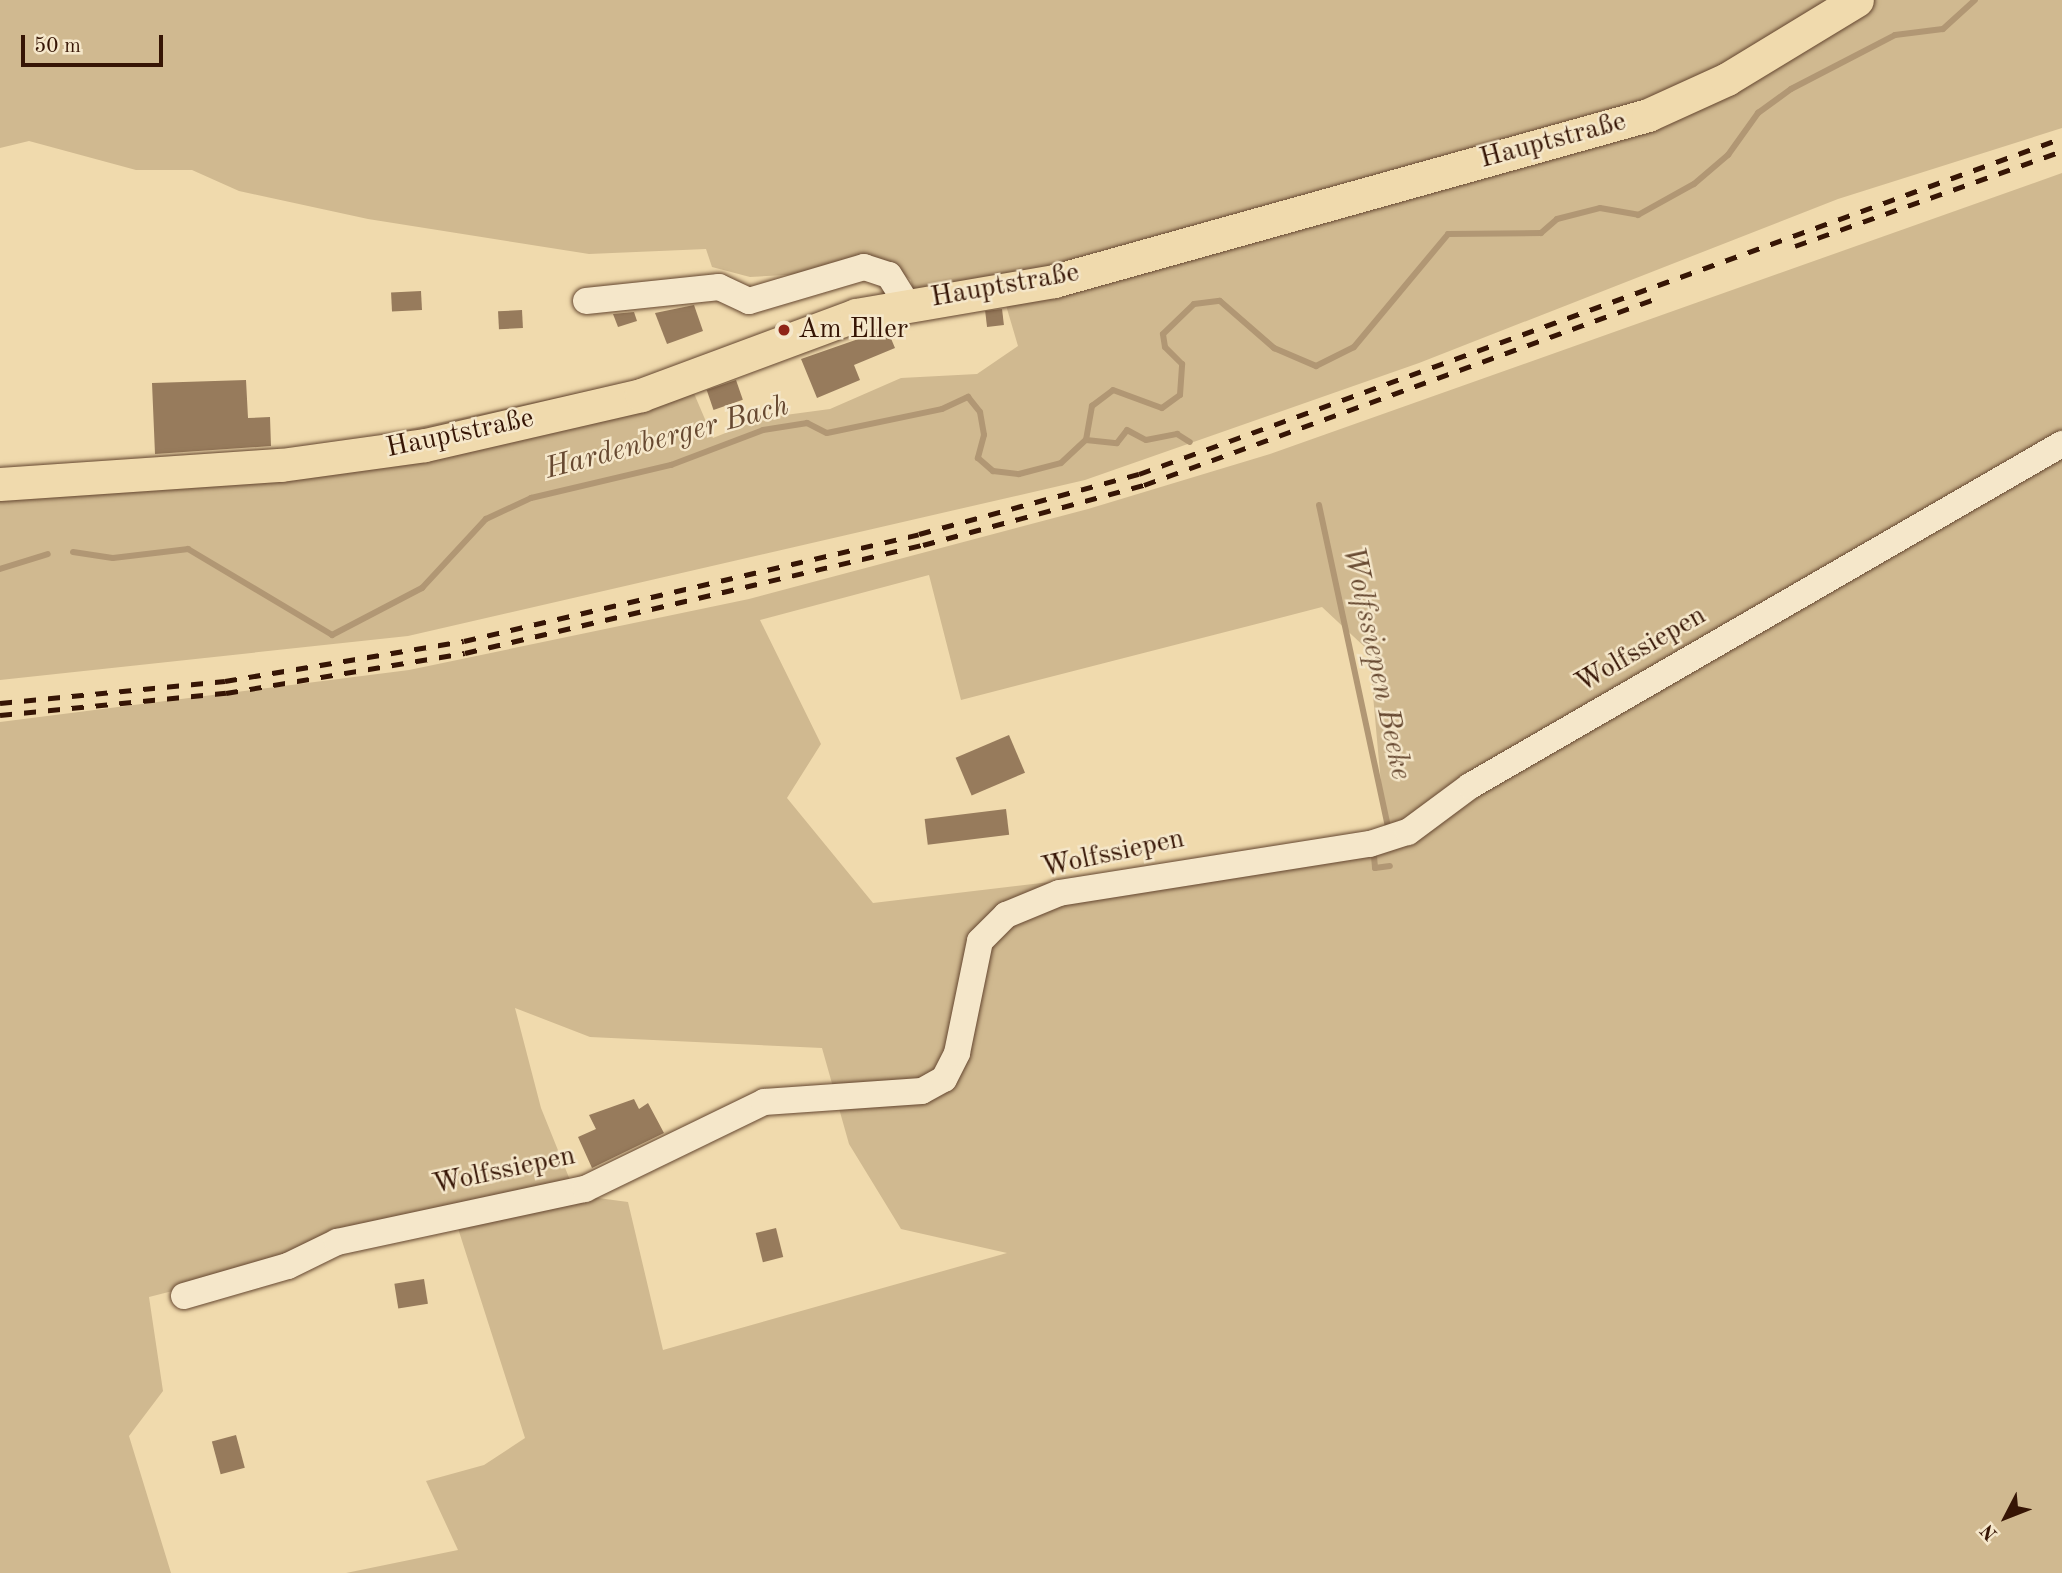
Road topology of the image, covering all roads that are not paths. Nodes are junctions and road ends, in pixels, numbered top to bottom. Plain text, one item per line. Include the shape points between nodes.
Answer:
1 (1857, 0) edge
2 (586, 301) dead end
3 (906, 302) junction
4 (2062, 444) edge
5 (0, 484) edge
6 (184, 1296) dead end

1 - 3 main road, Hauptstraße via 1727,79 1648,115 1054,281
2 - 3 street via 719,287 749,301 864,267 889,275
3 - 5 main road, Hauptstraße via 641,395 425,444 281,466
4 - 6 street, Wolfssiepen via 1470,786 1408,832 1370,844 1059,893 1006,915 980,941 957,1053 944,1079 922,1091 764,1102 585,1189 337,1242 288,1266

